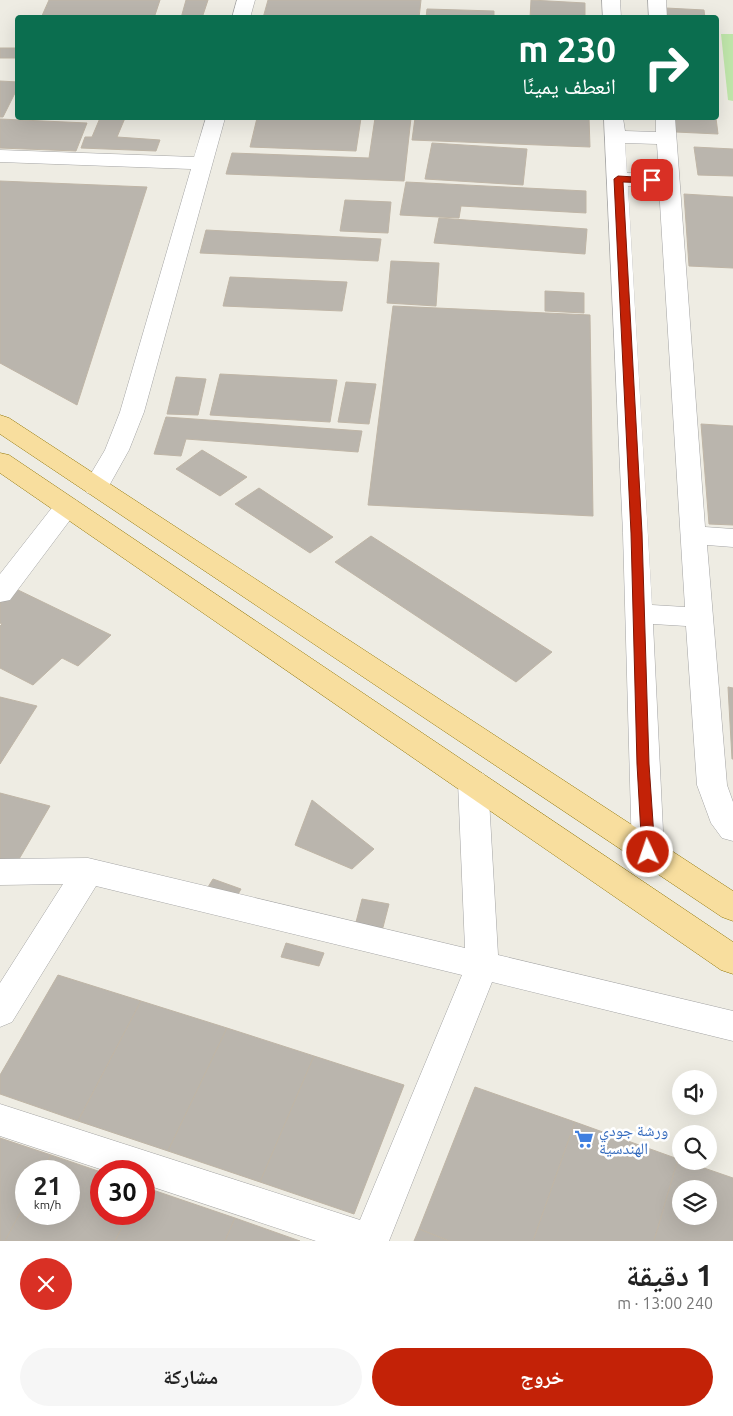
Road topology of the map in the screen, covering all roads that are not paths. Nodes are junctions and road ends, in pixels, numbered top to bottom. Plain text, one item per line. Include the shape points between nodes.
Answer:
1 (246, 0) edge
2 (611, 0) edge
3 (657, 0) edge
4 (242, 15) edge
5 (612, 15) edge
6 (658, 15) edge
7 (214, 120) edge
8 (614, 127) edge
9 (665, 128) edge
10 (0, 156) edge
11 (202, 163) junction
12 (618, 179) junction
13 (669, 181) junction
14 (0, 423) edge
15 (0, 461) edge
16 (96, 487) junction
17 (67, 506) junction
18 (692, 535) junction
19 (733, 538) edge
20 (0, 593) edge
21 (638, 614) junction
22 (700, 616) junction
23 (472, 782) junction
24 (733, 829) edge
25 (648, 852) junction
26 (0, 872) edge
27 (88, 872) junction
28 (733, 908) edge
29 (733, 960) edge
30 (482, 966) junction
31 (0, 1012) edge
32 (733, 1026) edge
33 (0, 1120) edge
34 (370, 1241) edge

1 - 4 street
2 - 5 street
3 - 6 street
7 - 11 street
8 - 9 street
8 - 12 street
9 - 13 street
10 - 11 street
11 - 16 street via 132,412 117,450
12 - 13 street
12 - 21 street
13 - 18 street
14 - 16 main road
15 - 17 main road
16 - 25 main road via 550,784
17 - 20 street
17 - 23 main road
18 - 19 street
18 - 22 street
21 - 22 street
21 - 25 street
22 - 24 street via 712,785 722,815
23 - 29 main road
23 - 30 street
25 - 28 main road
26 - 27 street
27 - 30 street
27 - 31 street
30 - 32 street
30 - 34 street
33 - 34 street

